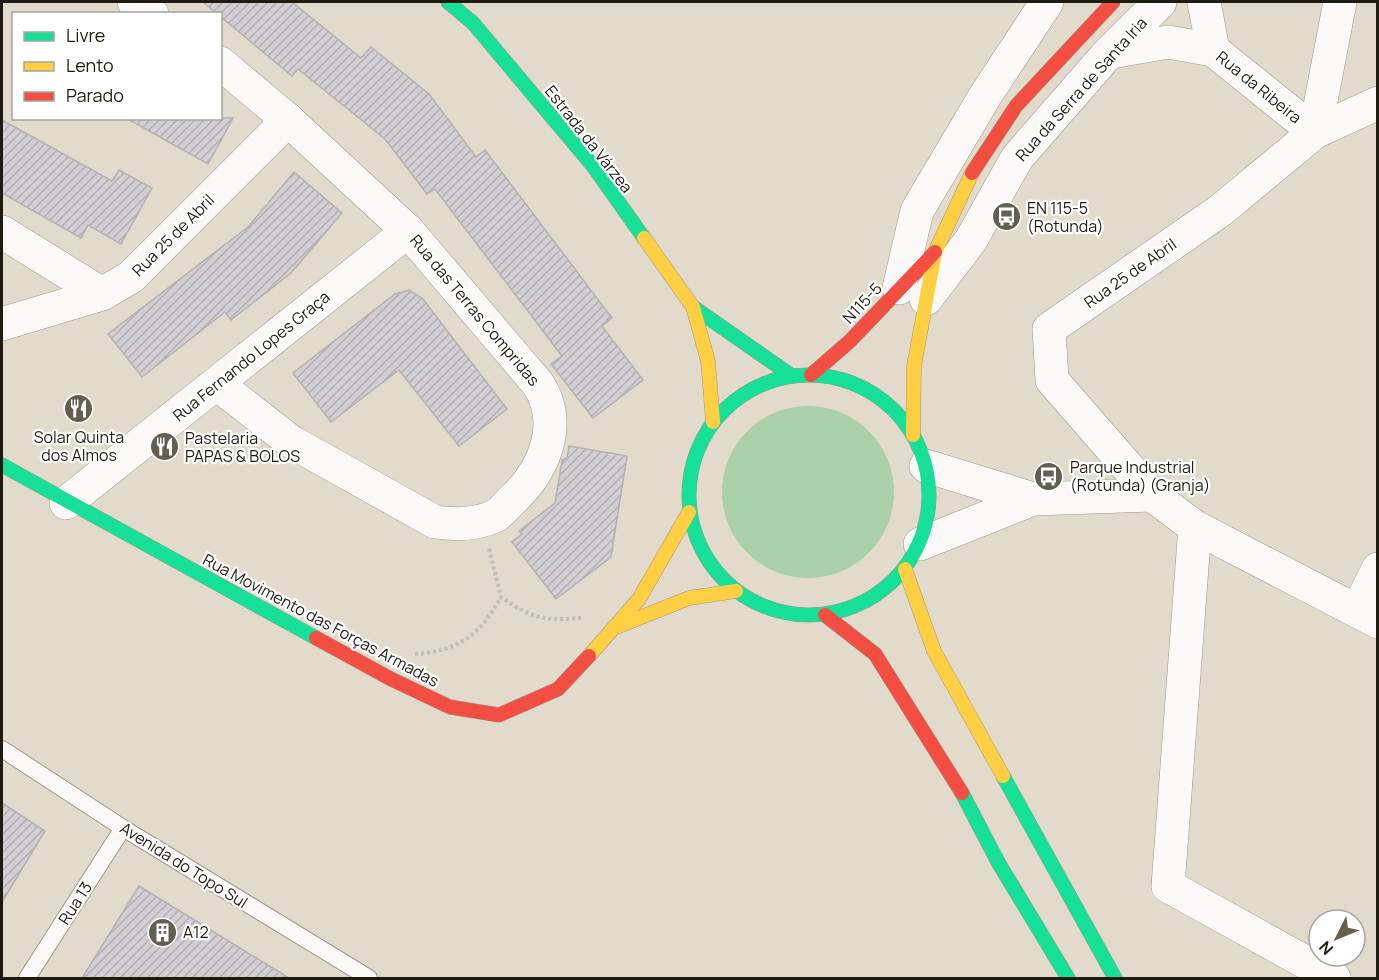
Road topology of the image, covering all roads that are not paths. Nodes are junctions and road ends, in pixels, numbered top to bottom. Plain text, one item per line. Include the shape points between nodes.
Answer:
1 (134, 2) edge
2 (448, 2) edge
3 (1047, 2) edge
4 (1113, 2) edge
5 (1160, 2) edge
6 (1204, 2) edge
7 (1340, 2) edge
8 (149, 12) edge
9 (1213, 50) junction
10 (1111, 52) junction
11 (222, 65) edge
12 (1377, 103) edge
13 (288, 120) junction
14 (1315, 132) junction
15 (408, 231) junction
16 (2, 232) edge
17 (934, 252) junction
18 (102, 294) junction
19 (913, 294) junction
20 (693, 307) junction
21 (2, 324) edge
22 (812, 375) junction
23 (792, 376) junction
24 (217, 384) junction
25 (713, 422) junction
26 (913, 435) junction
27 (2, 465) edge
28 (926, 466) junction
29 (1152, 495) junction
30 (1033, 499) junction
31 (66, 503) junction
32 (690, 512) junction
33 (1195, 527) junction
34 (912, 556) junction
35 (1377, 568) edge
36 (736, 591) junction
37 (825, 615) junction
38 (1367, 617) edge
39 (617, 627) junction
40 (2, 749) edge
41 (123, 828) junction
42 (27, 978) edge
43 (369, 978) edge
44 (1068, 978) edge
45 (1115, 978) edge
46 (1334, 978) edge

1 - 8 street
2 - 20 main road, Estrada da Várzea via 473,23 593,166
3 - 19 street via 917,211
4 - 17 main road via 1016,106 976,165
5 - 10 street, Rua da Serra de Santa Iria
6 - 9 street, Rua da Ribeira
7 - 14 street
9 - 10 street via 1168,42
9 - 14 street, Rua da Ribeira
10 - 19 street, Rua da Serra de Santa Iria via 1017,158 971,240
11 - 13 street, Rua das Terras Compridas
12 - 14 street, Rua 25 de Abril
13 - 15 street, Rua das Terras Compridas
13 - 18 street, Rua 25 de Abril via 131,277
14 - 29 street, Rua 25 de Abril via 1221,210 1049,329 1052,380
15 - 24 street, Rua Fernando Lopes Graça
15 - 24 street, Rua das Terras Compridas via 537,384 549,409 547,448 534,476 496,515 465,525 435,522 290,441
16 - 18 street
17 - 19 main road
17 - 19 main road, N115-5
18 - 21 street, Rua 25 de Abril
19 - 22 main road, N115-5
19 - 26 main road
20 - 23 main road, Estrada da Várzea
20 - 25 main road, Estrada da Várzea via 708,361
22 - 23 main road
22 - 26 main road via 852,382 887,403
23 - 25 main road via 762,384 735,400
24 - 31 street, Rua Fernando Lopes Graça
25 - 32 main road via 697,450 690,480
26 - 28 main road
27 - 31 main road, Rua Movimento das Forças Armadas
28 - 30 street
28 - 34 main road via 929,506
29 - 30 street
29 - 33 street
30 - 34 street
31 - 39 main road, Rua Movimento das Forças Armadas via 450,707 499,715 558,689
32 - 36 main road via 698,542 714,569
32 - 39 main road, Rua Movimento das Forças Armadas via 639,599
33 - 38 street
33 - 46 street via 1168,886
34 - 37 main road via 883,591
34 - 45 main road via 934,651
35 - 38 street
36 - 37 main road via 763,607 794,615
36 - 39 main road, Rua Movimento das Forças Armadas via 689,598
37 - 44 main road via 875,654 958,784 998,862
40 - 41 lane, Avenida do Topo Sul
41 - 42 lane, Rua 13
41 - 43 lane, Avenida do Topo Sul

